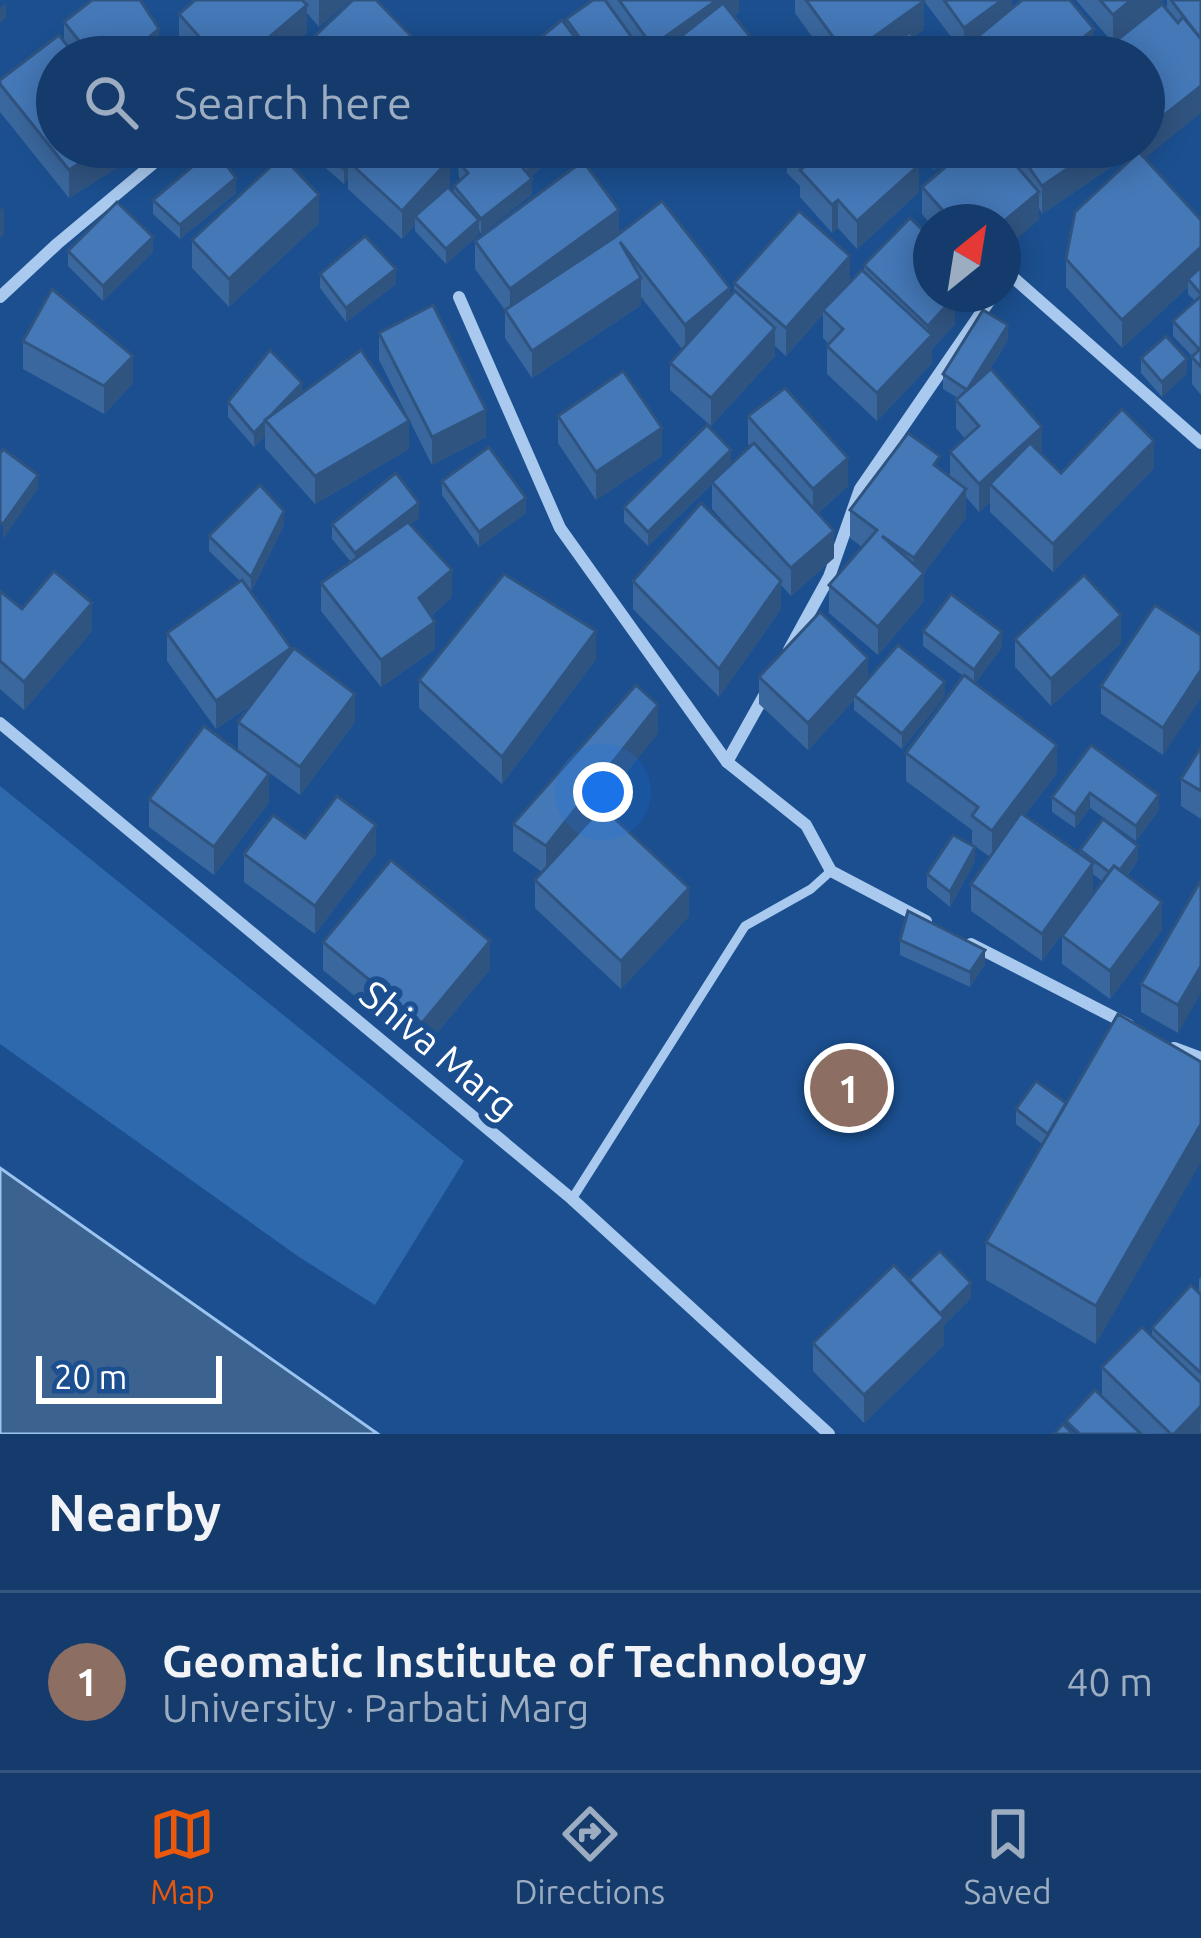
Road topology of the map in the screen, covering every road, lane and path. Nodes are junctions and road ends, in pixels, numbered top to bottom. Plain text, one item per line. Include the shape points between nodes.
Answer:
1 (148, 168) edge
2 (1021, 283) edge
3 (0, 297) edge
4 (459, 297) dead end
5 (982, 312) edge
6 (1201, 442) edge
7 (784, 659) edge
8 (772, 680) edge
9 (0, 723) edge
10 (727, 762) junction
11 (831, 871) junction
12 (932, 924) edge
13 (952, 934) edge
14 (1150, 1036) edge
15 (1169, 1045) edge
16 (1201, 1058) edge
17 (572, 1199) junction
18 (829, 1434) edge

1 - 3 street
2 - 6 street
4 - 10 street via 560,528
5 - 7 street via 860,489 829,577
8 - 10 street
9 - 17 street, Shiva Marg
10 - 11 street via 806,825
11 - 12 street
11 - 17 lane via 745,926
13 - 14 street
15 - 16 street
17 - 18 street, Shiva Marg

